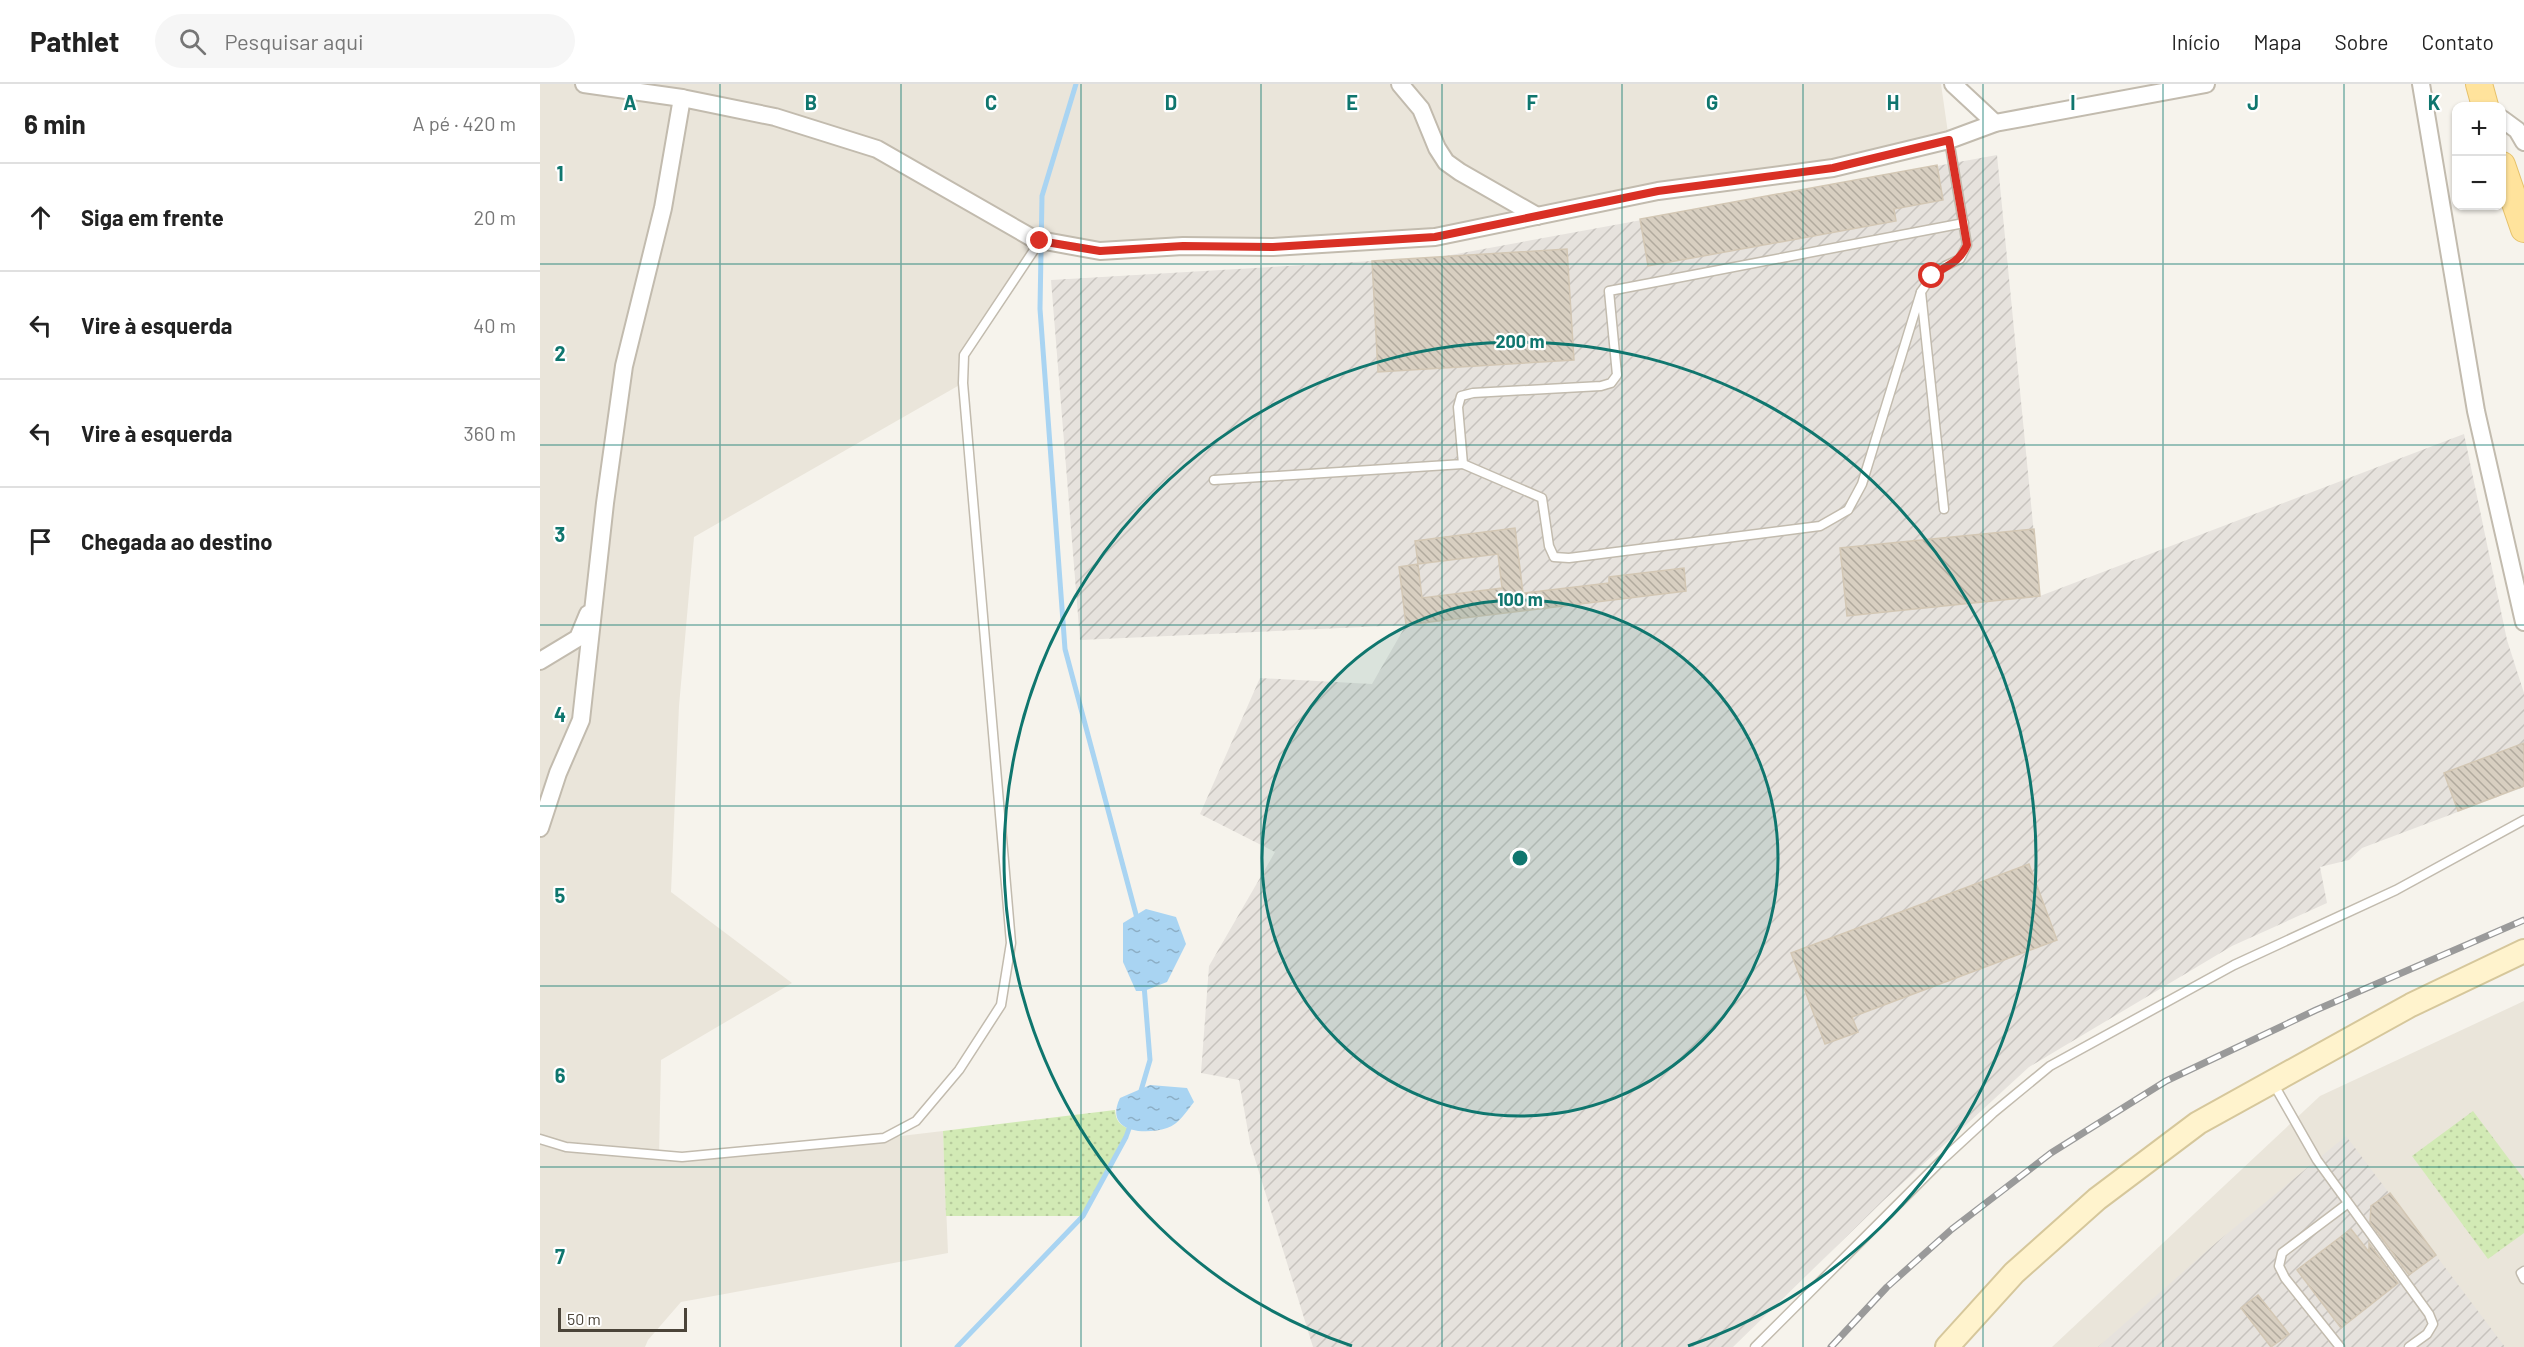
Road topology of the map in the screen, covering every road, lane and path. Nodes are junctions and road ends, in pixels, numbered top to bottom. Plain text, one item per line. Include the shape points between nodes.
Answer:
1 (584, 84) edge
2 (1400, 84) edge
3 (1953, 84) edge
4 (2206, 84) edge
5 (2421, 84) edge
6 (2479, 84) edge
7 (682, 98) junction
8 (2484, 102) edge
9 (2506, 122) edge
10 (1995, 123) junction
11 (1949, 140) junction
12 (2524, 142) edge
13 (2506, 177) edge
14 (1537, 216) junction
15 (1964, 223) junction
16 (2524, 229) edge
17 (1040, 241) junction
18 (1921, 292) junction
19 (1463, 464) junction
20 (1214, 480) dead end
21 (1944, 509) dead end
22 (596, 595) junction
23 (2524, 622) edge
24 (540, 661) edge
25 (2524, 820) edge
26 (540, 828) edge
27 (2524, 951) edge
28 (2272, 1083) junction
29 (540, 1139) edge
30 (2347, 1204) junction
31 (2524, 1271) edge
32 (2524, 1279) edge
33 (1755, 1347) edge
34 (1947, 1347) edge
35 (2340, 1347) edge
36 (2409, 1347) edge

1 - 7 street
2 - 14 street via 1421,109 1446,162
3 - 10 street
4 - 10 street
5 - 23 street via 2476,411
6 - 8 main road
7 - 17 street via 776,117 877,149
7 - 22 street via 663,208 624,366
9 - 12 street
10 - 11 street
11 - 14 street via 1833,168 1658,191
11 - 15 lane
13 - 16 main road
14 - 17 street via 1435,237 1316,245 1100,251
15 - 18 lane via 1967,245 1960,259 1932,276
15 - 19 lane via 1609,291 1617,375 1611,383 1461,396 1458,407
17 - 29 lane via 964,355 963,383 1011,943 1001,1005 959,1070 916,1121 884,1138 682,1157 566,1147
18 - 19 lane via 1862,484 1848,510 1820,526 1554,557 1542,498
18 - 21 lane
19 - 20 lane
22 - 24 street via 578,638
22 - 26 street via 581,720
25 - 33 lane via 2396,890 2234,965 2050,1065 1942,1160
27 - 28 street via 2411,1005
28 - 30 lane
28 - 34 street via 2198,1123 2097,1199 2014,1273
30 - 35 lane via 2282,1253 2279,1266
30 - 36 lane via 2429,1314 2433,1324 2427,1334
31 - 32 lane

